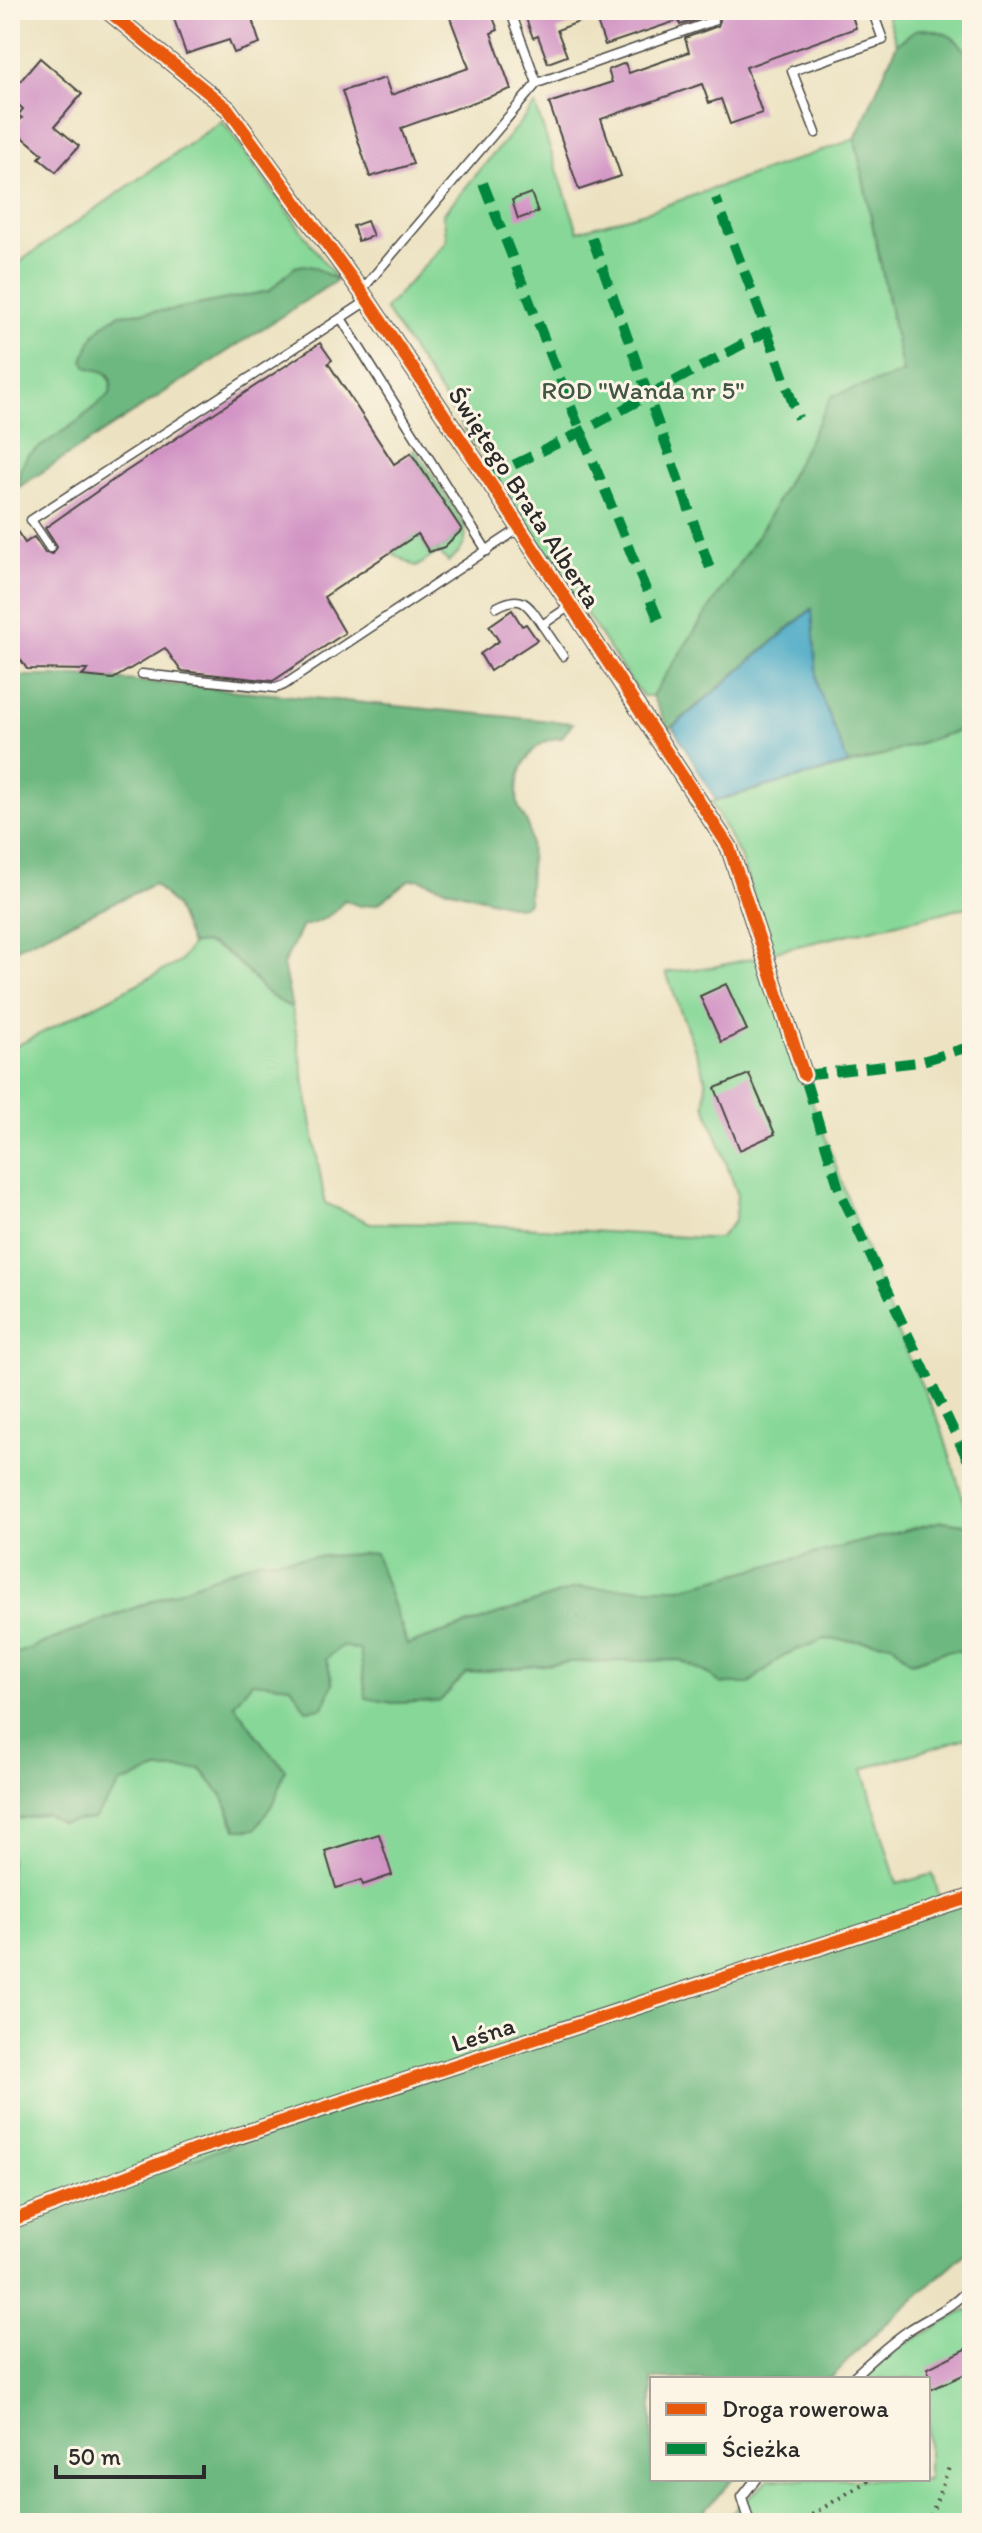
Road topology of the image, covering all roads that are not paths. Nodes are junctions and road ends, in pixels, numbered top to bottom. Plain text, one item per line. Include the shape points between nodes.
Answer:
1 (107, 10) edge
2 (510, 10) edge
3 (710, 10) edge
4 (872, 10) edge
5 (537, 83) junction
6 (816, 133) dead end
7 (364, 296) junction
8 (341, 318) junction
9 (520, 528) junction
10 (50, 548) dead end
11 (487, 551) junction
12 (570, 606) junction
13 (497, 607) dead end
14 (542, 625) junction
15 (563, 656) dead end
16 (142, 674) dead end
17 (804, 1075) dead end
18 (972, 1897) edge
19 (10, 2221) edge
20 (971, 2283) edge
21 (972, 2298) edge
22 (853, 2377) edge
23 (754, 2481) edge
24 (750, 2523) edge

1 - 7 street, Świętego Brata Alberta via 228,109
2 - 5 lane
3 - 5 lane via 713,21
4 - 6 lane via 883,40 792,71
5 - 7 lane
7 - 8 lane
7 - 9 street, Świętego Brata Alberta
8 - 10 lane via 31,520
8 - 11 lane
9 - 11 lane
9 - 12 street, Świętego Brata Alberta
11 - 16 lane via 276,688
12 - 14 lane
12 - 17 street, Świętego Brata Alberta via 729,847
13 - 14 lane via 523,602
14 - 15 lane
18 - 19 street, Leśna via 194,2150
20 - 21 lane
20 - 22 lane via 951,2305 907,2331
23 - 24 lane via 742,2497

